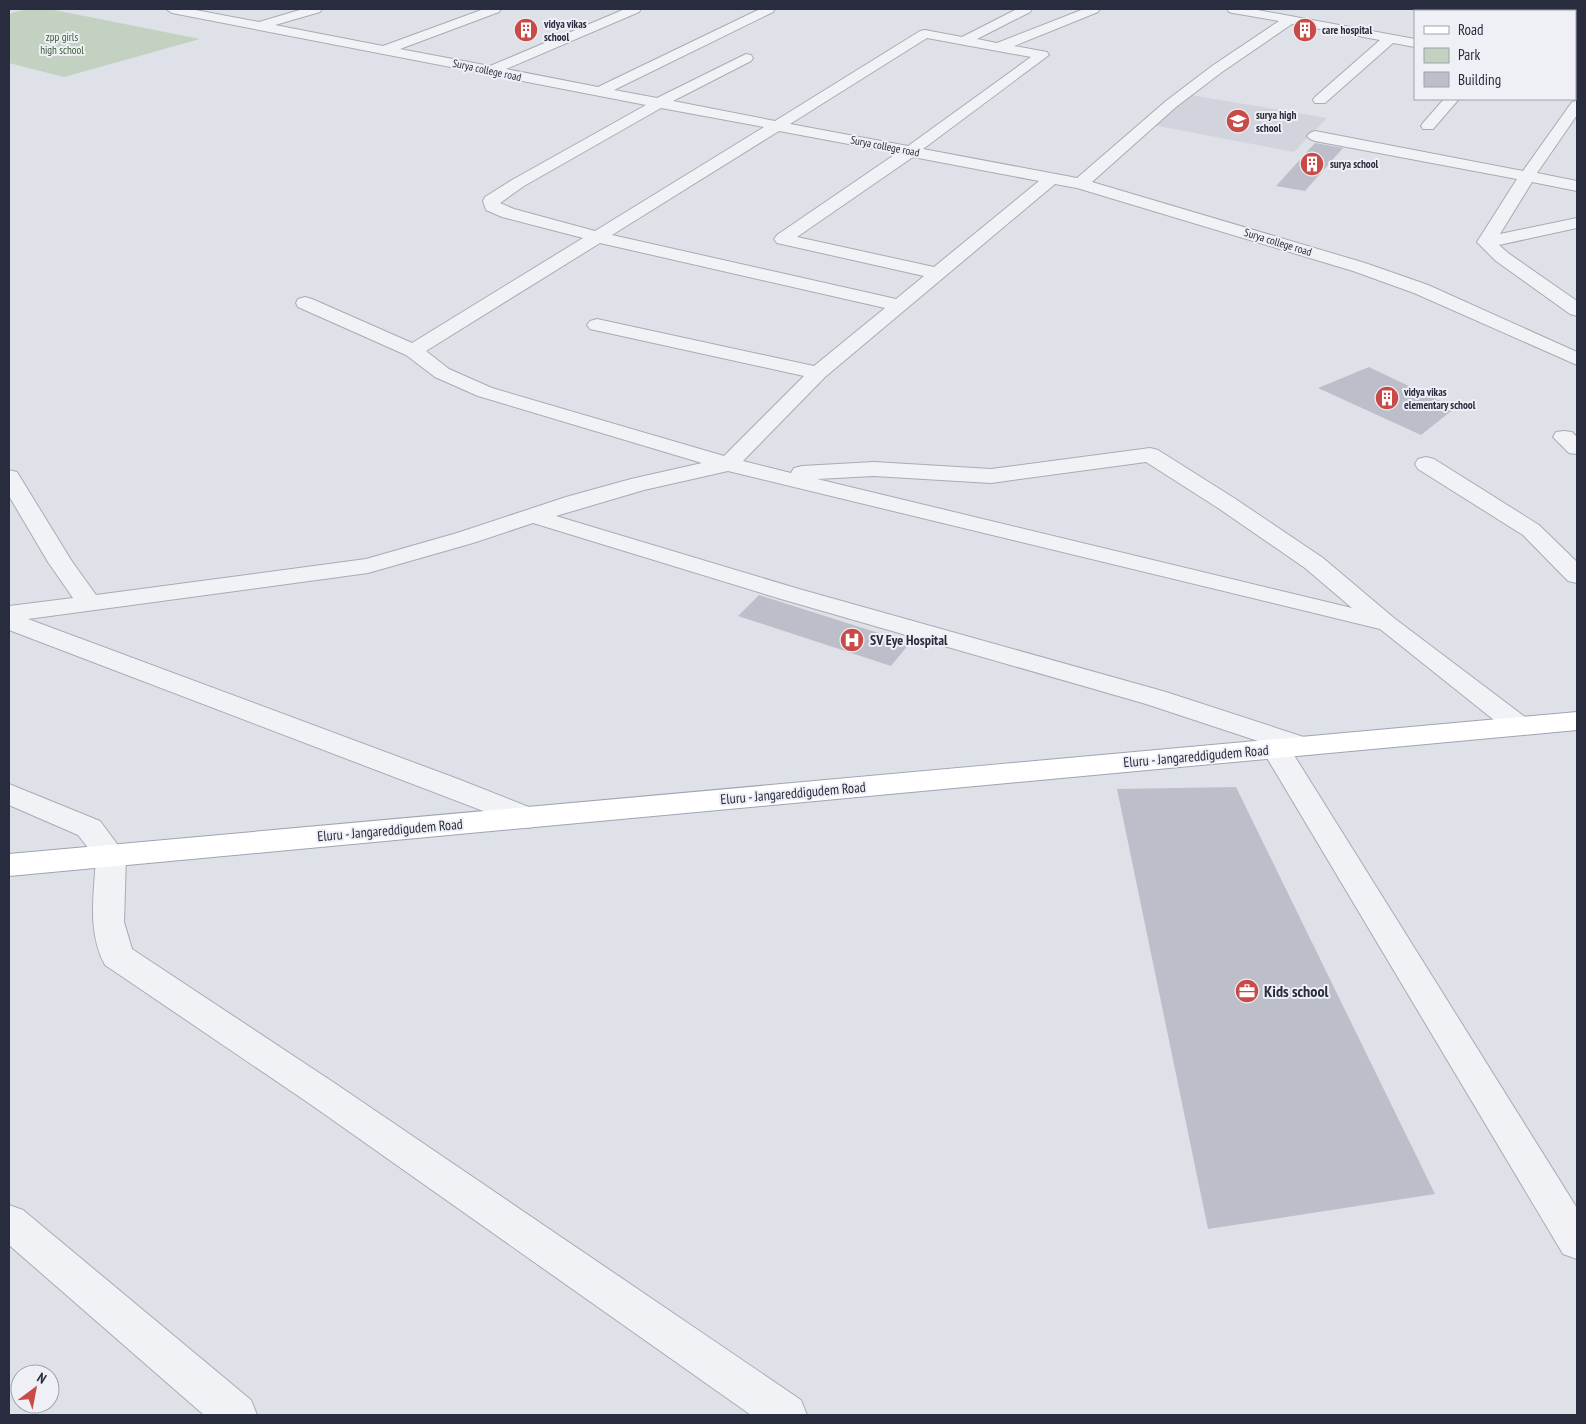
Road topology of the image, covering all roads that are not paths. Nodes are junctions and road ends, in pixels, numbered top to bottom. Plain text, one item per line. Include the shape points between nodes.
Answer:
1 (172, 9) edge
2 (316, 9) edge
3 (495, 9) edge
4 (635, 9) edge
5 (769, 9) edge
6 (1026, 9) edge
7 (1094, 9) edge
8 (1232, 9) edge
9 (197, 10) edge
10 (1289, 20) junction
11 (260, 25) junction
12 (1390, 39) junction
13 (964, 41) junction
14 (1414, 43) edge
15 (999, 47) junction
16 (387, 49) junction
17 (746, 58) dead end
18 (490, 71) junction
19 (598, 92) junction
20 (1320, 100) dead end
21 (1451, 100) edge
22 (659, 103) junction
23 (1577, 105) edge
24 (778, 126) junction
25 (1428, 126) dead end
26 (1315, 136) dead end
27 (911, 151) junction
28 (1528, 176) junction
29 (1053, 178) junction
30 (1080, 184) junction
31 (1577, 186) edge
32 (1577, 222) edge
33 (598, 237) junction
34 (1486, 242) junction
35 (936, 273) junction
36 (305, 303) dead end
37 (898, 305) junction
38 (1577, 310) edge
39 (597, 325) dead end
40 (413, 350) junction
41 (1577, 359) edge
42 (818, 373) junction
43 (728, 464) junction
44 (1426, 464) dead end
45 (773, 475) junction
46 (9, 477) edge
47 (533, 516) junction
48 (1577, 576) edge
49 (90, 604) junction
50 (9, 614) edge
51 (9, 621) edge
52 (1389, 624) junction
53 (1577, 721) edge
54 (1519, 726) junction
55 (1289, 747) junction
56 (9, 794) edge
57 (528, 818) junction
58 (111, 856) junction
59 (9, 865) edge
60 (9, 1222) edge
61 (1577, 1242) edge
62 (236, 1415) edge
63 (786, 1415) edge

1 - 9 street, Surya college road
2 - 11 street
3 - 16 street
4 - 18 street
5 - 19 street
6 - 13 street
7 - 15 street
8 - 10 street
9 - 11 street, Surya college road
10 - 12 street
10 - 30 street via 1171,104
11 - 16 street, Surya college road
12 - 14 street
12 - 20 street
13 - 15 street
13 - 24 street via 925,34
15 - 27 street via 1042,55
16 - 18 street, Surya college road
17 - 22 street
18 - 19 street, Surya college road
19 - 22 street, Surya college road
21 - 25 street
22 - 24 street, Surya college road
22 - 33 street via 491,201 492,206 508,213
23 - 28 street via 1540,154
24 - 27 street, Surya college road
24 - 33 street
26 - 28 street
27 - 29 street, Surya college road
27 - 35 street via 783,239
28 - 31 street
28 - 34 street
29 - 30 street, Surya college road
29 - 35 street
30 - 41 street, Surya college road via 1359,267 1421,289
32 - 34 street
33 - 37 street
33 - 40 street
34 - 38 street
35 - 37 street
36 - 40 street
37 - 42 street
39 - 42 street
40 - 43 street via 442,373 485,392
42 - 43 street
43 - 45 street
43 - 47 street via 639,484
44 - 48 street via 1531,530
45 - 52 street
45 - 52 street via 874,469 991,476 1150,455 1314,563
46 - 49 street via 60,562
47 - 49 street via 368,566
47 - 55 street via 790,594 1156,698
49 - 50 street
51 - 57 street via 468,792
52 - 54 street
53 - 54 main road, Eluru - Jangareddigudem Road
54 - 55 main road, Eluru - Jangareddigudem Road
55 - 57 main road, Eluru - Jangareddigudem Road
55 - 61 street
56 - 58 street via 89,828
57 - 58 main road, Eluru - Jangareddigudem Road
58 - 59 main road, Eluru - Jangareddigudem Road
58 - 63 street via 108,922 117,956 331,1099
60 - 62 street

